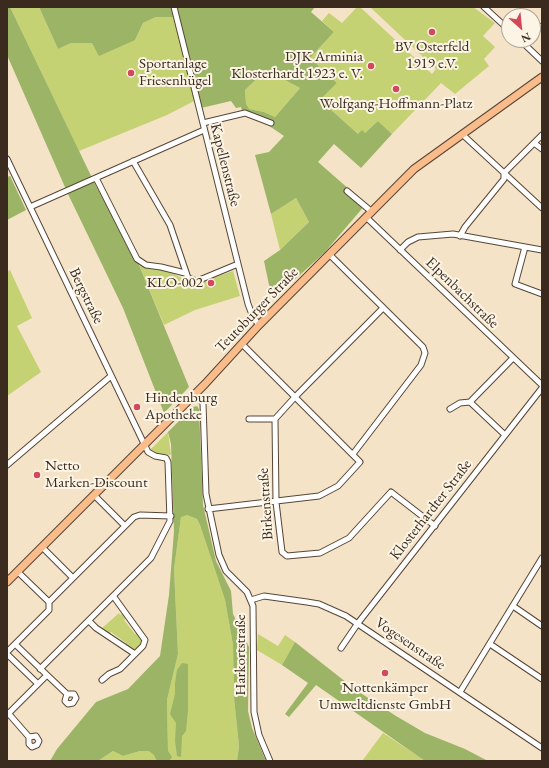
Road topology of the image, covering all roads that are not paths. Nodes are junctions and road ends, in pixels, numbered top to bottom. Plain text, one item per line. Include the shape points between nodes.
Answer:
1 (174, 7) edge
2 (484, 7) edge
3 (501, 23) edge
4 (530, 48) edge
5 (542, 61) edge
6 (542, 77) edge
7 (203, 123) junction
8 (271, 123) dead end
9 (204, 130) junction
10 (462, 134) junction
11 (542, 135) edge
12 (534, 143) junction
13 (542, 149) edge
14 (7, 159) edge
15 (133, 162) junction
16 (504, 173) junction
17 (96, 178) junction
18 (347, 191) dead end
19 (30, 207) junction
20 (542, 208) edge
21 (372, 212) junction
22 (367, 218) junction
23 (460, 236) junction
24 (525, 247) junction
25 (400, 250) junction
26 (542, 250) edge
27 (330, 254) junction
28 (238, 264) junction
29 (185, 274) junction
30 (542, 294) edge
31 (383, 308) junction
32 (259, 325) junction
33 (242, 344) junction
34 (513, 358) junction
35 (111, 376) junction
36 (542, 387) edge
37 (195, 394) junction
38 (295, 397) junction
39 (470, 402) junction
40 (450, 409) dead end
41 (249, 419) dead end
42 (276, 419) junction
43 (505, 435) junction
44 (145, 444) junction
45 (353, 454) junction
46 (7, 465) edge
47 (94, 495) junction
48 (276, 502) junction
49 (208, 509) junction
50 (170, 516) junction
51 (125, 526) junction
52 (434, 526) junction
53 (42, 547) junction
54 (542, 558) edge
55 (18, 572) junction
56 (73, 578) junction
57 (7, 582) edge
58 (114, 596) junction
59 (251, 600) junction
60 (49, 602) junction
61 (513, 606) junction
62 (89, 621) junction
63 (358, 623) junction
64 (542, 626) edge
65 (15, 644) junction
66 (490, 644) junction
67 (341, 648) dead end
68 (7, 653) edge
69 (134, 654) junction
70 (40, 669) junction
71 (47, 675) junction
72 (542, 679) edge
73 (102, 680) dead end
74 (38, 684) junction
75 (460, 692) junction
76 (66, 694) dead end
77 (8, 714) edge
78 (29, 737) dead end
79 (542, 748) edge
80 (270, 761) edge

1 - 7 street, Kapellenstraße
2 - 3 street
4 - 5 street
6 - 10 main road, Teutoburger Straße
7 - 8 street via 245,113
7 - 9 street, Kapellenstraße
9 - 15 street
9 - 28 street, Kapellenstraße
10 - 16 street
10 - 21 main road, Teutoburger Straße via 419,164
11 - 12 street
12 - 13 street
12 - 16 street
14 - 19 street, Bergstraße
15 - 17 street
15 - 29 street via 170,225
16 - 20 street
16 - 23 street via 504,179
17 - 19 street
17 - 29 street via 137,259 146,265 161,266
18 - 21 street
19 - 35 street, Bergstraße
21 - 22 main road, Teutoburger Straße
22 - 25 street, Elpenbachstraße
22 - 27 main road, Teutoburger Straße
23 - 24 street
23 - 25 street via 453,234 418,237
24 - 26 street
24 - 30 street via 515,284
25 - 34 street, Elpenbachstraße
27 - 31 street
27 - 32 main road, Teutoburger Straße
28 - 29 street via 197,281 189,279
28 - 32 street, Kapellenstraße via 250,311
31 - 38 street
31 - 45 street via 426,353 416,371
32 - 33 main road, Teutoburger Straße
33 - 37 main road, Teutoburger Straße
33 - 38 street
34 - 36 street, Elpenbachstraße
34 - 39 street
35 - 44 street, Bergstraße
35 - 46 street
36 - 43 street, Klosterhardter Straße
37 - 44 main road, Teutoburger Straße
37 - 49 street, Harkortstraße via 203,403
38 - 42 street
38 - 45 street
39 - 40 street via 460,403
39 - 43 street
41 - 42 street
42 - 48 street, Birkenstraße
43 - 52 street, Klosterhardter Straße
44 - 47 main road, Teutoburger Straße
44 - 50 street, Bergstraße via 152,455 167,459
45 - 48 street via 360,462 328,493 313,498
47 - 51 street
47 - 53 main road, Teutoburger Straße
48 - 49 street
48 - 52 street, Birkenstraße via 282,552 287,556 320,553 349,538 391,492
49 - 59 street, Harkortstraße via 222,564
50 - 51 street via 136,515
50 - 58 street via 170,521 149,561
51 - 56 street
52 - 63 street, Klosterhardter Straße
53 - 55 main road, Teutoburger Straße
53 - 56 street
54 - 61 street
55 - 57 main road, Teutoburger Straße
55 - 60 street
56 - 60 street
58 - 62 street
58 - 69 street via 144,637 143,646
59 - 63 street, Vogesenstraße via 264,596 319,604
59 - 80 street, Harkortstraße via 254,712 259,735
60 - 65 street via 48,610
61 - 64 street
61 - 66 street
62 - 69 street
62 - 70 street
63 - 67 street, Klosterhardter Straße
63 - 75 street, Vogesenstraße
65 - 68 street
65 - 70 street
66 - 72 street
66 - 75 street
68 - 74 street
69 - 73 street via 120,669
70 - 71 street
71 - 74 street
71 - 76 street
74 - 77 street
75 - 79 street, Vogesenstraße
77 - 78 street

